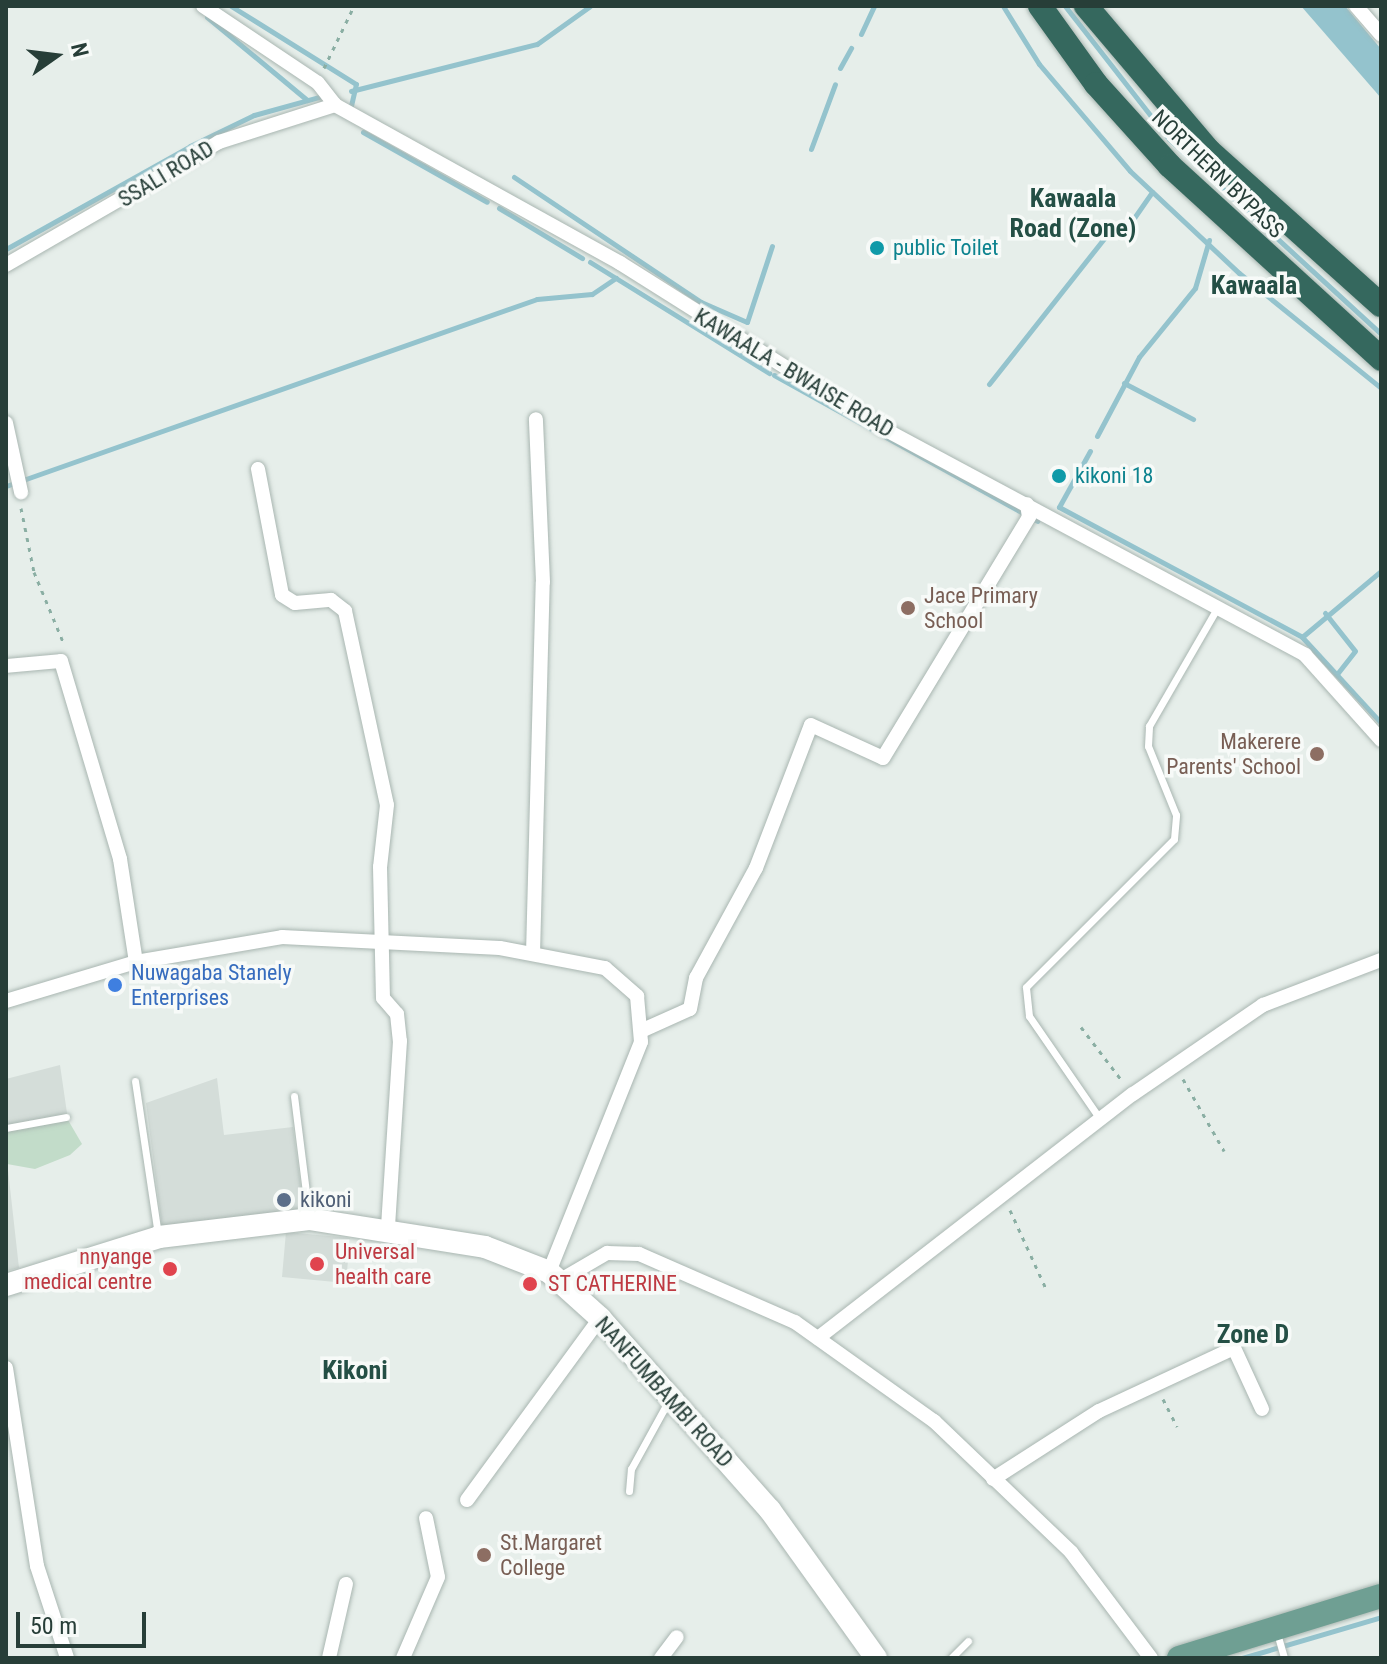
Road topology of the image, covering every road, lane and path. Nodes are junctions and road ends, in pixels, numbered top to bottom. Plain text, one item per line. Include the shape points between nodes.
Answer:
1 (203, 6) edge
2 (354, 6) edge
3 (1040, 6) edge
4 (1086, 6) edge
5 (1356, 6) edge
6 (1381, 35) edge
7 (323, 91) junction
8 (6, 265) edge
9 (1381, 305) edge
10 (1381, 359) edge
11 (536, 419) dead end
12 (6, 423) edge
13 (258, 469) dead end
14 (20, 484) joint
15 (1027, 504) junction
16 (1217, 608) junction
17 (60, 660) junction
18 (6, 666) edge
19 (1381, 740) edge
20 (384, 941) junction
21 (533, 954) junction
22 (1381, 960) edge
23 (136, 962) junction
24 (6, 1001) edge
25 (1081, 1027) dead end
26 (643, 1030) junction
27 (1177, 1069) junction
28 (135, 1081) dead end
29 (1133, 1094) junction
30 (294, 1096) dead end
31 (66, 1117) dead end
32 (1101, 1121) junction
33 (6, 1128) edge
34 (1224, 1151) dead end
35 (1005, 1199) junction
36 (309, 1219) junction
37 (388, 1227) junction
38 (159, 1237) junction
39 (554, 1276) junction
40 (6, 1285) edge
41 (1047, 1291) dead end
42 (600, 1318) junction
43 (818, 1338) junction
44 (6, 1368) edge
45 (1156, 1385) junction
46 (670, 1398) junction
47 (1262, 1409) dead end
48 (1177, 1427) dead end
49 (993, 1479) junction
50 (629, 1491) dead end
51 (467, 1500) dead end
52 (426, 1518) dead end
53 (346, 1584) dead end
54 (1381, 1596) edge
55 (1276, 1629) junction
56 (677, 1637) dead end
57 (968, 1641) dead end
58 (1214, 1653) edge
59 (67, 1658) edge
60 (329, 1658) edge
61 (403, 1658) edge
62 (661, 1658) edge
63 (876, 1658) edge
64 (951, 1658) edge
65 (1151, 1658) edge
66 (1179, 1658) edge
67 (1284, 1658) edge

1 - 7 street, KAWAALA - BWAISE ROAD
2 - 7 path
3 - 10 highway, NORTHERN BYPASS via 1151,146
4 - 9 highway, NORTHERN BYPASS via 1208,150
5 - 6 street
7 - 8 street, SSALI ROAD via 219,142
7 - 15 street, KAWAALA - BWAISE ROAD via 594,248 778,366
11 - 21 street via 543,582
12 - 14 street
13 - 20 street via 282,595 295,603 331,600 345,611 387,805 380,867
14 - 17 path via 21,526 65,648
15 - 16 street, KAWAALA - BWAISE ROAD
15 - 26 street via 1029,517 883,758 811,725 756,868 696,978 690,1009
16 - 19 street, KAWAALA - BWAISE ROAD via 1305,655
16 - 32 lane via 1149,726 1148,746 1176,815 1174,839 1026,987 1029,1016
17 - 18 street
17 - 23 street via 120,859
20 - 21 street
20 - 23 street via 257,938
20 - 37 street via 383,998 397,1014 400,1041
21 - 26 street via 574,958 621,978 642,1007
22 - 27 street via 1263,1005
23 - 24 street
25 - 29 path
26 - 39 street
27 - 29 street
27 - 34 path
28 - 38 lane
29 - 32 street
30 - 36 lane
31 - 33 lane
32 - 35 street
35 - 41 path
35 - 43 street
36 - 37 street, NANFUMBAMBI ROAD
36 - 38 street, NANFUMBAMBI ROAD
37 - 39 street, NANFUMBAMBI ROAD via 485,1247
38 - 40 street, NANFUMBAMBI ROAD
39 - 42 street, NANFUMBAMBI ROAD
39 - 43 street via 607,1253 639,1254
42 - 46 street, NANFUMBAMBI ROAD
42 - 51 street
43 - 49 street via 934,1421
44 - 59 street via 32,1539
45 - 47 street via 1234,1348
45 - 48 path
45 - 49 street via 1099,1411
46 - 50 lane via 631,1469
46 - 63 street, NANFUMBAMBI ROAD via 770,1510
49 - 65 street via 1071,1552
52 - 61 street via 438,1577
53 - 60 street
54 - 55 main road
55 - 58 main road
55 - 67 lane
56 - 62 street
57 - 64 lane
58 - 66 main road

